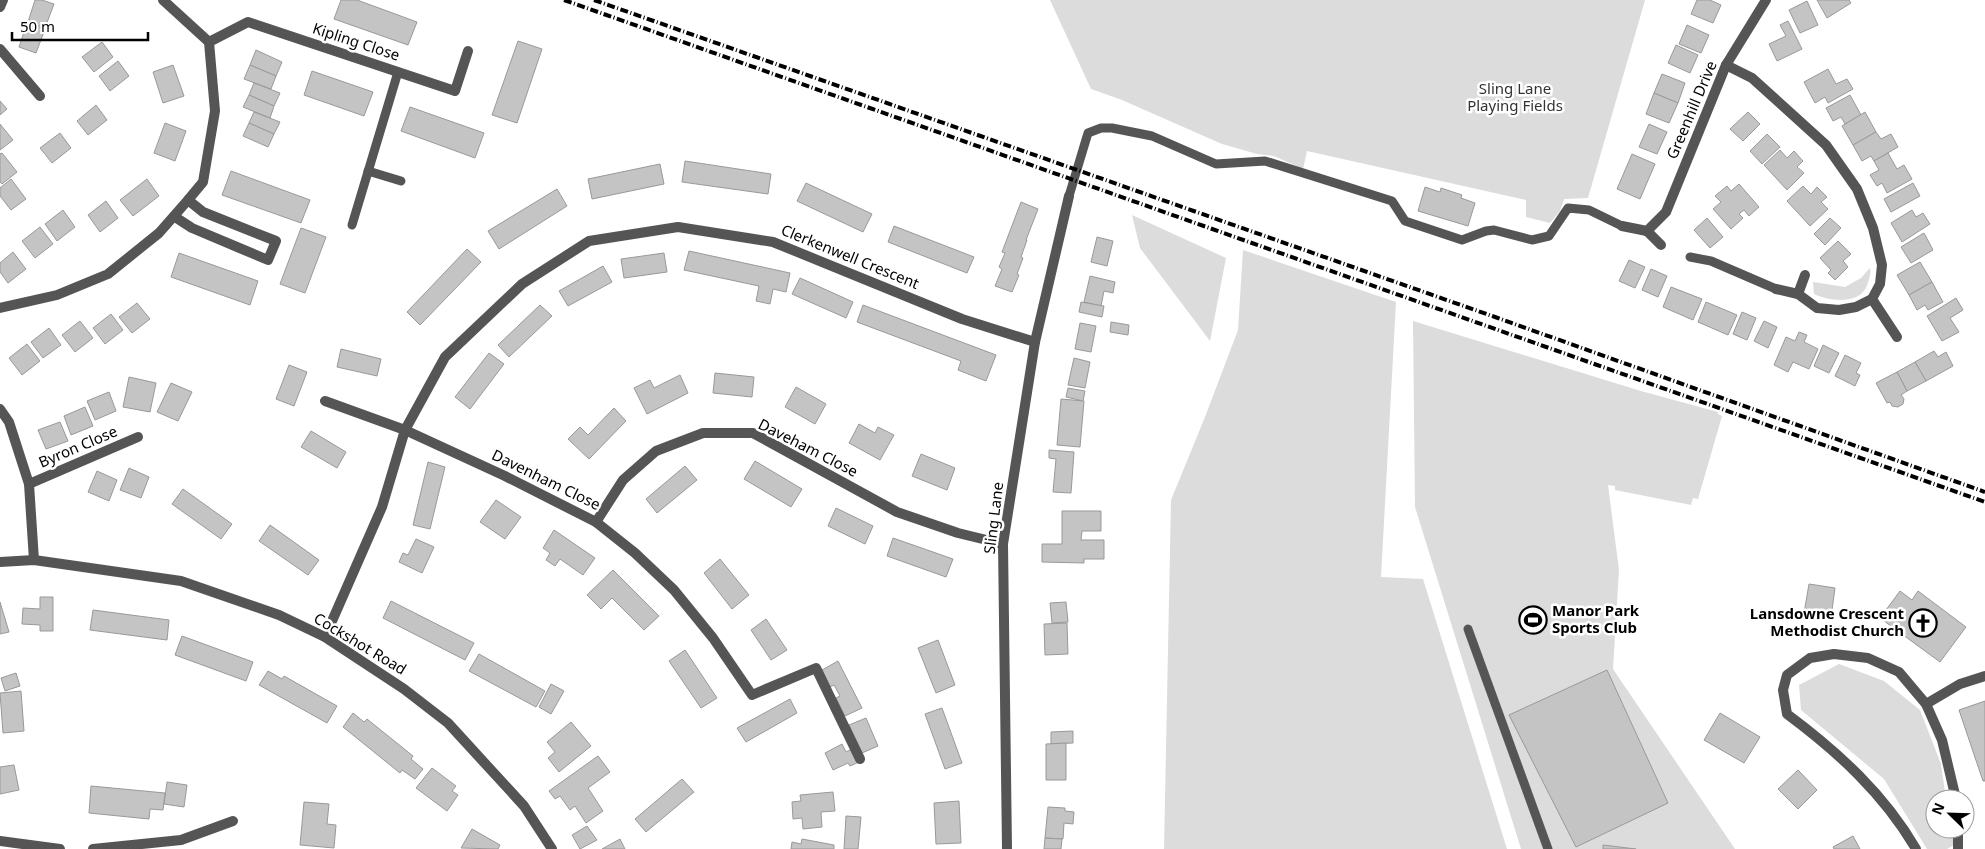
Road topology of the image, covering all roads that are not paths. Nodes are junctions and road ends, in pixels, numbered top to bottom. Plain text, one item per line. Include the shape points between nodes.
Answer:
1 (3, 0) edge
2 (163, 0) edge
3 (1766, 0) edge
4 (0, 7) edge
5 (209, 42) junction
6 (0, 49) edge
7 (468, 51) dead end
8 (1726, 65) junction
9 (398, 72) junction
10 (40, 96) dead end
11 (368, 171) junction
12 (401, 181) dead end
13 (1069, 196) joint
14 (188, 200) junction
15 (175, 217) junction
16 (352, 225) dead end
17 (1622, 226) joint
18 (1648, 231) junction
19 (1661, 245) dead end
20 (1690, 257) dead end
21 (1805, 275) dead end
22 (1776, 290) joint
23 (1798, 294) junction
24 (1872, 299) junction
25 (0, 308) edge
26 (1897, 338) dead end
27 (1036, 342) junction
28 (325, 401) dead end
29 (0, 409) edge
30 (405, 430) junction
31 (138, 437) dead end
32 (29, 484) junction
33 (596, 522) junction
34 (1003, 544) junction
35 (34, 560) junction
36 (0, 562) edge
37 (1468, 629) dead end
38 (325, 637) junction
39 (1985, 676) edge
40 (1926, 704) junction
41 (860, 759) dead end
42 (1954, 789) edge
43 (233, 821) dead end
44 (0, 841) edge
45 (60, 849) edge
46 (93, 849) edge
47 (552, 849) edge
48 (1007, 849) edge
49 (1548, 849) edge
50 (1916, 849) edge

1 - 4 street
2 - 5 street
3 - 8 street, Greenhill Drive
5 - 9 street, Kipling Close via 248,22
5 - 14 street via 215,111 203,182
6 - 10 street
7 - 9 street, Kipling Close via 455,91
8 - 18 street, Greenhill Drive via 1666,212
8 - 24 street via 1752,78 1826,145 1857,188 1873,228 1882,265 1880,284
9 - 11 lane
11 - 12 lane
11 - 16 lane
13 - 17 lane via 1088,133 1112,128 1152,136 1216,164 1265,162 1392,201 1405,221 1462,240 1494,230 1532,240 1549,236 1568,208 1589,210
13 - 27 street, Sling Lane
14 - 15 street
14 - 15 street via 204,212 276,241 268,260 192,228
15 - 25 street via 108,274 57,295
17 - 18 street
18 - 19 street
20 - 22 lane via 1712,261
21 - 23 street
22 - 23 street
23 - 24 street via 1817,308 1839,310 1856,307
24 - 26 street
27 - 30 street, Clerkenwell Crescent via 962,319 773,242 678,227 589,241 522,284 445,357
27 - 34 street, Sling Lane
28 - 30 street
29 - 32 street via 9,422
30 - 33 street, Davenham Close
30 - 38 street, Clerkenwell Crescent via 382,507
31 - 32 street, Byron Close
32 - 35 street
33 - 34 street, Daveham Close via 623,480 656,451 703,433 753,433 897,512
33 - 41 street, Davenham Close via 674,590 752,696 816,668
34 - 48 street, Sling Lane
35 - 36 street, Cockshot Road
35 - 38 street, Cockshot Road via 181,581 279,614
37 - 49 lane
38 - 47 street, Cockshot Road via 404,689 448,723 524,806
39 - 40 street via 1960,684
40 - 42 street via 1942,740
40 - 50 street via 1899,672 1868,658 1834,654 1810,658 1788,675 1783,690 1787,714 1826,743 1872,788 1904,828
43 - 46 street via 181,840
44 - 45 street

